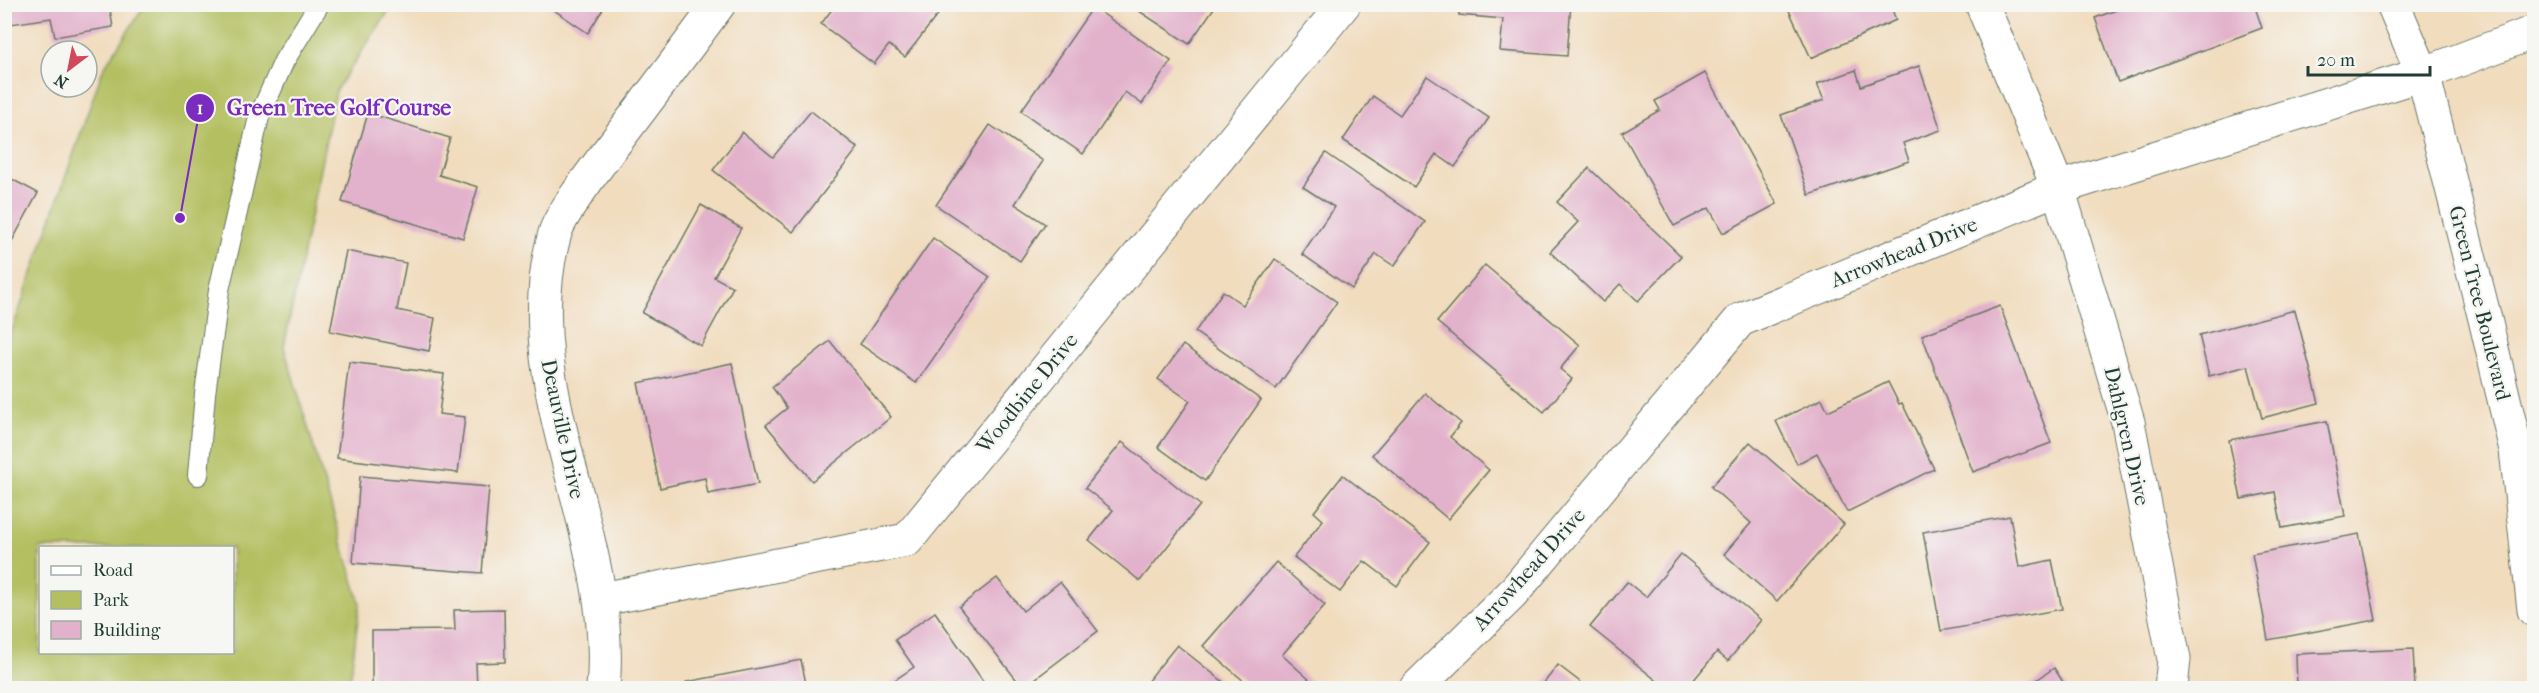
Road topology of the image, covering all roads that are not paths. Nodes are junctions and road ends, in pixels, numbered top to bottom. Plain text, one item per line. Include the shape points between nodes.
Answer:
1 (319, 4) edge
2 (719, 4) edge
3 (1344, 4) edge
4 (1982, 4) edge
5 (2393, 4) edge
6 (2535, 32) edge
7 (2423, 74) junction
8 (2058, 188) junction
9 (198, 475) dead end
10 (602, 599) junction
11 (2535, 610) edge
12 (603, 688) edge
13 (1416, 688) edge
14 (2171, 688) edge

1 - 9 lane via 284,61 259,117 219,290
2 - 10 street, Deauville Drive via 588,179 555,231 543,302 548,375
3 - 10 street, Woodbine Drive via 907,540
4 - 8 street, Dahlgren Drive
5 - 7 street, Green Tree Boulevard
6 - 7 street, Arrowhead Drive
7 - 8 street, Arrowhead Drive
7 - 11 street, Green Tree Boulevard via 2516,450
8 - 13 street, Arrowhead Drive via 1740,320 1512,594
8 - 14 street, Dahlgren Drive via 2128,422 2174,659
10 - 12 street, Deauville Drive

